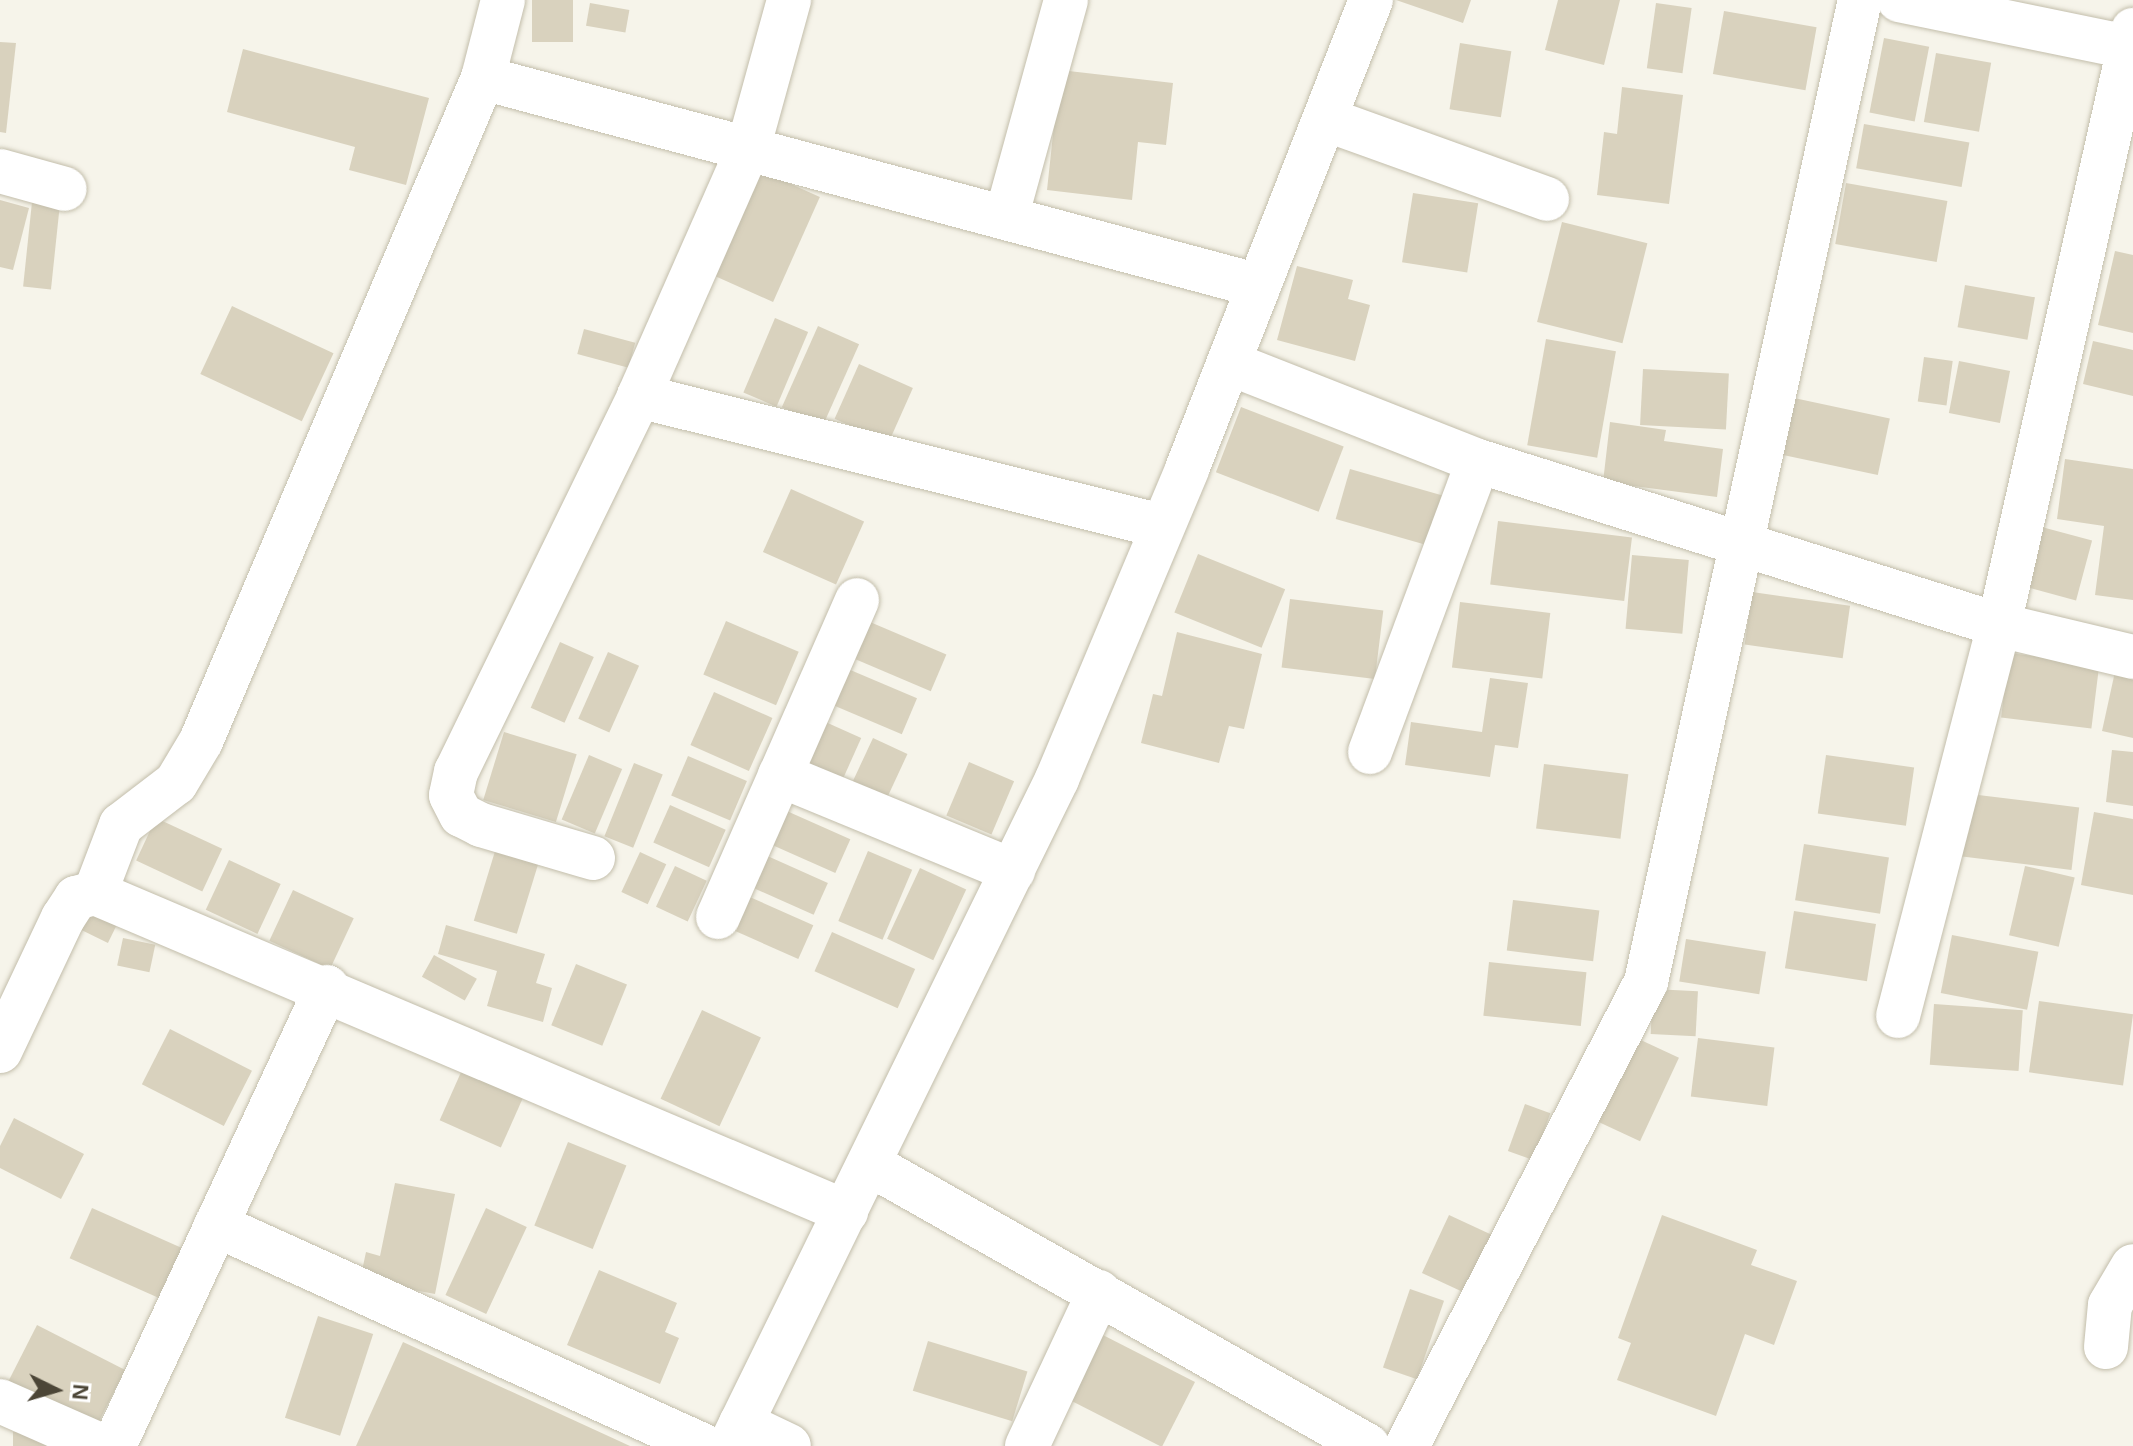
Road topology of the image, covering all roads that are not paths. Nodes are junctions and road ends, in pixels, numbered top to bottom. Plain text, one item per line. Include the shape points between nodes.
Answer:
1 (503, 0) edge
2 (789, 0) edge
3 (1066, 0) edge
4 (1371, 0) edge
5 (1860, 0) edge
6 (1899, 0) edge
7 (2132, 42) edge
8 (483, 78) junction
9 (1325, 119) junction
10 (748, 149) junction
11 (0, 171) edge
12 (65, 189) dead end
13 (1547, 199) dead end
14 (1006, 218) junction
15 (1259, 286) junction
16 (1229, 363) junction
17 (639, 396) junction
18 (1478, 461) junction
19 (1161, 526) junction
20 (1744, 544) junction
21 (857, 600) dead end
22 (1999, 625) junction
23 (2133, 657) edge
24 (1370, 752) dead end
25 (780, 775) junction
26 (593, 858) dead end
27 (1013, 871) junction
28 (95, 893) junction
29 (718, 917) dead end
30 (327, 987) junction
31 (1898, 1016) dead end
32 (0, 1051) edge
33 (871, 1165) junction
34 (846, 1212) junction
35 (216, 1225) junction
36 (2133, 1266) edge
37 (1099, 1292) junction
38 (2106, 1347) dead end
39 (0, 1401) edge
40 (1310, 1431) edge
41 (735, 1434) edge
42 (102, 1446) edge
43 (114, 1446) edge
44 (704, 1446) edge
45 (789, 1446) edge
46 (1027, 1446) edge
47 (1368, 1446) edge
48 (1407, 1446) edge

1 - 8 street
2 - 10 street
3 - 14 street
4 - 9 street
5 - 20 street
6 - 7 street
7 - 22 street
8 - 10 street
8 - 28 street via 201,741 176,783 121,825
9 - 13 street
9 - 15 street
10 - 14 street
10 - 17 street
11 - 12 street
14 - 15 street
15 - 16 street
16 - 18 street
16 - 19 street
17 - 19 street
17 - 26 street via 456,772 451,795 461,815 481,825
18 - 20 street
18 - 24 street
19 - 27 street via 1057,779
20 - 22 street
20 - 48 street via 1646,982
21 - 25 street
22 - 23 street
22 - 31 street
25 - 27 street
25 - 29 street
27 - 33 street
28 - 30 street
28 - 32 street via 76,898 63,918
30 - 34 street
30 - 35 street
33 - 34 street
33 - 37 street
34 - 41 street
35 - 43 street
35 - 44 street
36 - 38 street via 2110,1305
37 - 40 street
37 - 46 street
39 - 42 street
40 - 47 street
41 - 45 street

